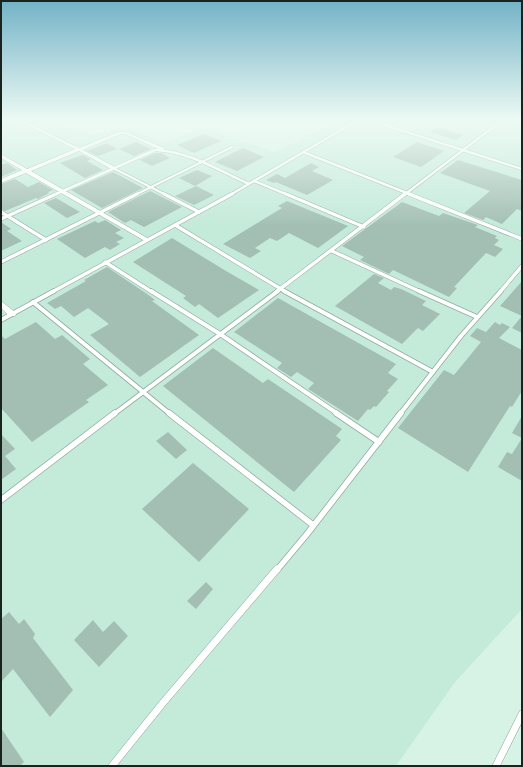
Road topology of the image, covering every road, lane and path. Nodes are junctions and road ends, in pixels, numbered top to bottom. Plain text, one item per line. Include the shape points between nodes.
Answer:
1 (68, 155) edge
2 (89, 155) edge
3 (143, 155) edge
4 (178, 155) edge
5 (217, 155) edge
6 (298, 155) edge
7 (310, 155) edge
8 (457, 155) edge
9 (478, 155) edge
10 (1, 156) edge
11 (201, 163) junction
12 (113, 168) junction
13 (522, 169) edge
14 (27, 171) junction
15 (1, 181) edge
16 (254, 181) junction
17 (249, 184) junction
18 (151, 188) junction
19 (62, 191) junction
20 (407, 194) junction
21 (1, 212) edge
22 (198, 212) junction
23 (99, 214) junction
24 (9, 216) junction
25 (1, 219) edge
26 (175, 225) junction
27 (364, 227) junction
28 (522, 239) edge
29 (46, 240) junction
30 (147, 240) junction
31 (332, 251) junction
32 (1, 262) edge
33 (105, 262) junction
34 (522, 266) edge
35 (281, 289) junction
36 (33, 302) junction
37 (1, 304) edge
38 (12, 314) junction
39 (477, 317) junction
40 (1, 320) edge
41 (220, 334) junction
42 (433, 372) junction
43 (142, 392) junction
44 (379, 442) junction
45 (1, 500) edge
46 (314, 526) junction
47 (522, 714) edge
48 (112, 766) edge
49 (496, 766) edge

1 - 14 street
2 - 12 street
3 - 12 lane
4 - 11 lane
5 - 11 lane
6 - 16 lane
7 - 20 lane
8 - 20 lane
9 - 13 lane
10 - 14 street
11 - 17 lane
11 - 18 lane
12 - 18 lane
12 - 19 lane
14 - 15 street
14 - 19 street
16 - 17 lane
16 - 27 lane
17 - 22 lane
18 - 22 lane
18 - 23 lane
19 - 23 street
19 - 24 lane
20 - 27 lane
20 - 28 lane
21 - 24 lane
22 - 26 lane
23 - 29 lane
23 - 30 street
24 - 25 lane
24 - 29 lane
26 - 30 lane
26 - 35 lane
27 - 31 lane
29 - 32 lane
30 - 33 lane
31 - 35 lane
31 - 39 lane
33 - 36 lane
33 - 41 lane
34 - 39 lane
35 - 41 lane
35 - 42 lane
36 - 38 lane
36 - 43 lane
37 - 38 street
38 - 40 lane
39 - 42 lane
41 - 43 lane
41 - 44 lane
42 - 44 lane
43 - 45 lane
43 - 46 lane
44 - 46 lane
46 - 48 lane
47 - 49 lane

